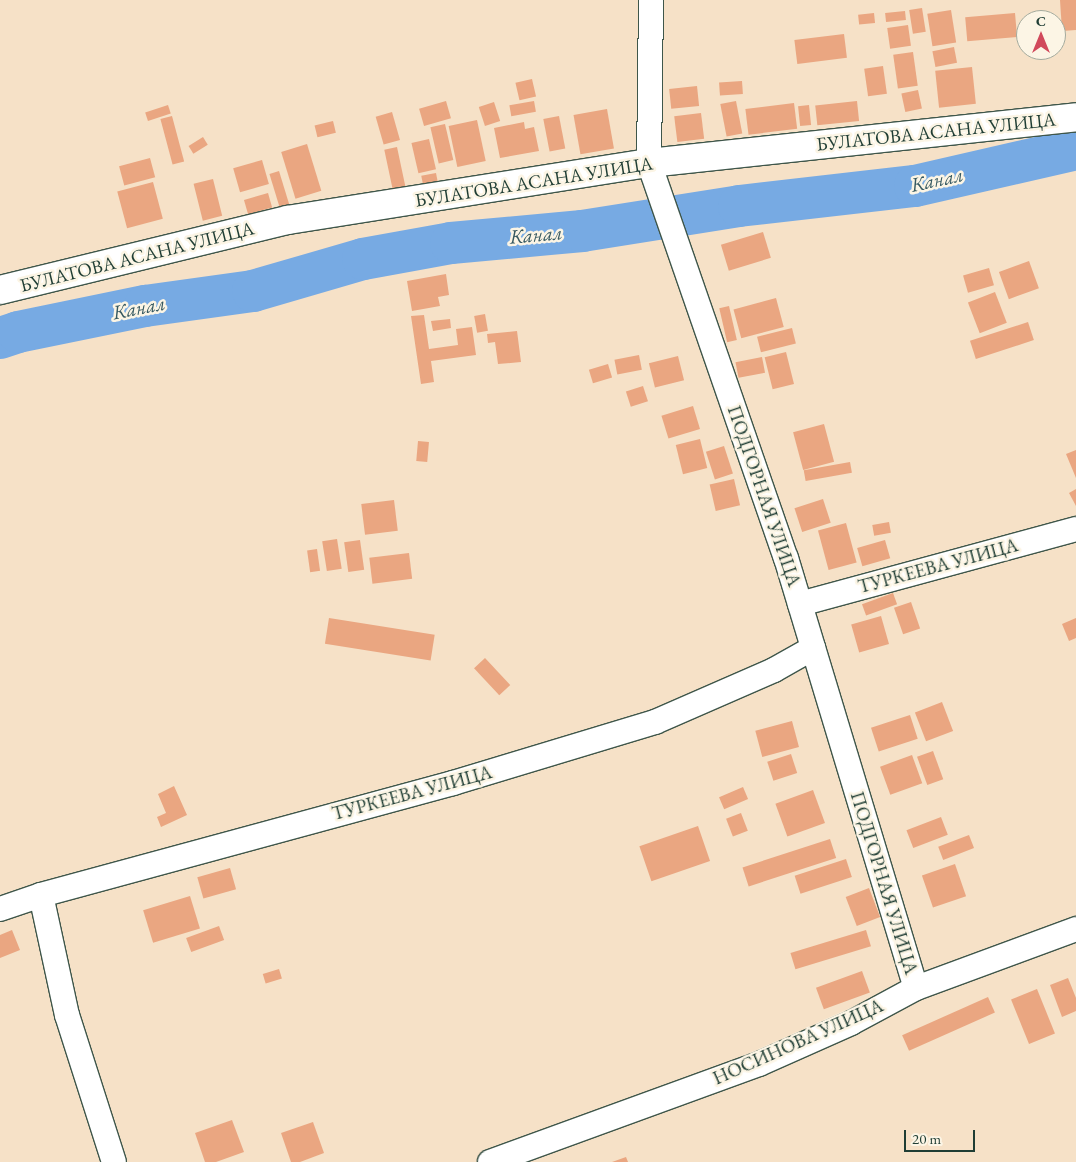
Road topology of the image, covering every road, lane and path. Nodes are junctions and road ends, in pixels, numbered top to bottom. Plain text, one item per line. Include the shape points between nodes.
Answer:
1 (651, 0) edge
2 (1076, 117) edge
3 (650, 163) junction
4 (0, 290) edge
5 (1076, 528) edge
6 (800, 604) junction
7 (813, 648) junction
8 (41, 895) junction
9 (0, 909) edge
10 (1076, 929) edge
11 (916, 988) junction
12 (114, 1162) edge
13 (490, 1162) edge

1 - 3 street, ПОДГОРНАЯ УЛИЦА
2 - 3 street, БУЛАТОВА АСАНА УЛИЦА
3 - 4 street, БУЛАТОВА АСАНА УЛИЦА via 288,220
3 - 6 street, ПОДГОРНАЯ УЛИЦА
5 - 6 street, ТУРКЕЕВА УЛИЦА
6 - 7 street, ПОДГОРНАЯ УЛИЦА
7 - 8 street, ТУРКЕЕВА УЛИЦА via 774,670 655,722 453,783
7 - 11 street, ПОДГОРНАЯ УЛИЦА
8 - 9 street, ТУРКЕЕВА УЛИЦА
8 - 12 street via 68,1015
10 - 11 street, НОСИНОВА УЛИЦА
11 - 13 street, НОСИНОВА УЛИЦА via 851,1023 759,1064

